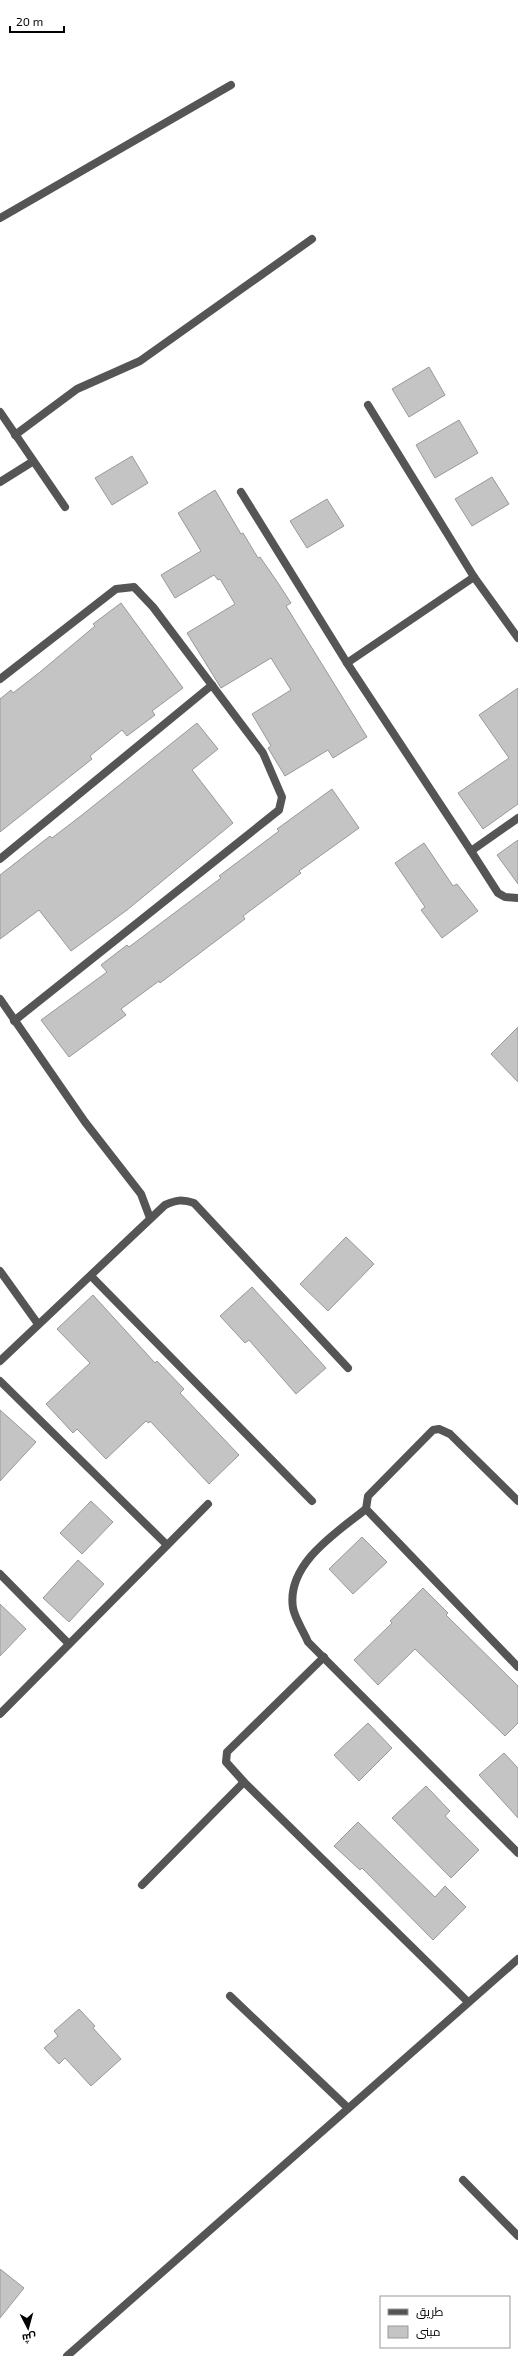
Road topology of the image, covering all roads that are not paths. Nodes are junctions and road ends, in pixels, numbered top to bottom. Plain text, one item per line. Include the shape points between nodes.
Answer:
1 (231, 85) dead end
2 (0, 218) edge
3 (312, 239) dead end
4 (368, 405) dead end
5 (0, 412) edge
6 (15, 435) junction
7 (32, 462) junction
8 (0, 482) edge
9 (241, 492) dead end
10 (65, 507) dead end
11 (474, 577) junction
12 (518, 638) edge
13 (347, 662) junction
14 (0, 679) edge
15 (212, 685) junction
16 (518, 818) edge
17 (471, 851) junction
18 (0, 859) edge
19 (518, 898) edge
20 (0, 1000) edge
21 (14, 1021) junction
22 (150, 1218) junction
23 (0, 1271) edge
24 (91, 1276) junction
25 (38, 1324) junction
26 (0, 1361) edge
27 (348, 1368) dead end
28 (0, 1381) edge
29 (312, 1501) dead end
30 (518, 1501) edge
31 (208, 1504) dead end
32 (366, 1509) junction
33 (167, 1545) junction
34 (0, 1574) edge
35 (69, 1644) junction
36 (324, 1658) junction
37 (518, 1667) edge
38 (2, 1708) edge
39 (244, 1782) junction
40 (518, 1853) edge
41 (142, 1885) dead end
42 (518, 1959) edge
43 (230, 1996) dead end
44 (468, 2002) junction
45 (348, 2108) junction
46 (463, 2180) dead end
47 (518, 2236) edge
48 (67, 2356) edge

1 - 2 street
3 - 6 street via 140,361 77,389
4 - 11 street
5 - 6 street
6 - 7 street
7 - 8 street
7 - 10 street
9 - 13 street
11 - 12 street
11 - 13 street
13 - 17 street
14 - 15 street via 116,589 134,587 153,607
15 - 18 street
15 - 21 street via 263,754 282,797 279,810
16 - 17 street
17 - 19 street via 498,893 505,897
20 - 21 street
21 - 22 street via 85,1122 141,1194
22 - 24 street
22 - 27 street via 175,1200 194,1203
23 - 25 street
24 - 25 street
24 - 29 street
25 - 26 street
28 - 33 street
30 - 32 street via 450,1434 439,1429 433,1430 368,1496
31 - 33 street
32 - 36 street via 314,1551 294,1585 293,1609 308,1642
32 - 37 street
33 - 35 street
34 - 35 street
35 - 38 street
36 - 39 street via 227,1752 226,1762
36 - 40 street
39 - 41 street
39 - 44 street
42 - 44 street
43 - 45 street
44 - 45 street
45 - 48 street
46 - 47 street

